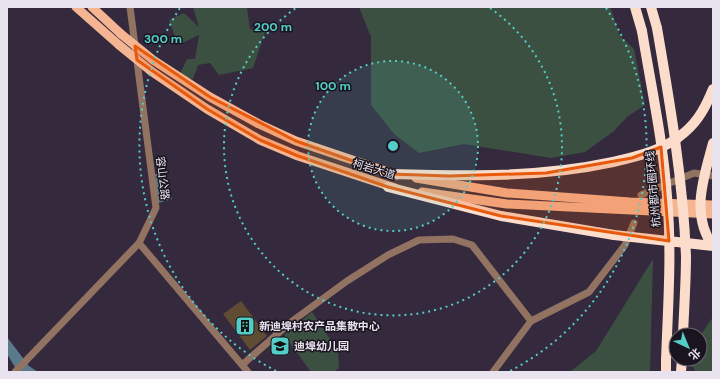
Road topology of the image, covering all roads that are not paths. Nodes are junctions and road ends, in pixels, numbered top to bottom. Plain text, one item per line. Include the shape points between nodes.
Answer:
1 (76, 7) edge
2 (92, 7) edge
3 (130, 7) edge
4 (635, 7) edge
5 (651, 7) edge
6 (713, 89) edge
7 (713, 143) edge
8 (390, 174) junction
9 (713, 176) edge
10 (388, 187) junction
11 (641, 195) dead end
12 (713, 204) edge
13 (713, 214) edge
14 (634, 223) dead end
15 (139, 243) junction
16 (713, 246) edge
17 (531, 321) junction
18 (682, 327) edge
19 (242, 365) junction
20 (16, 372) edge
21 (248, 372) edge
22 (493, 372) edge
23 (666, 372) edge

1 - 10 main road, 柯岩大道, bridge via 151,71 207,109 260,140
2 - 8 main road, 柯岩大道, bridge via 153,60 210,97 296,141
3 - 15 street, 容山公路 via 156,208
4 - 23 highway, 杭州都市圈环线, bridge via 642,31 659,131 667,196 669,257
5 - 18 highway, bridge via 657,28 674,129 681,194 686,257
6 - 8 highway via 702,112 684,132 650,153 632,158 546,173 493,176
7 - 16 highway, bridge via 699,201 701,222
8 - 12 main road, 柯岩大道 via 507,193 630,202
9 - 11 street via 694,173
10 - 13 main road, 柯岩大道 via 507,204
10 - 16 highway, bridge via 501,216 614,235
14 - 17 street via 625,245 589,292
15 - 19 street
15 - 20 street, 容山公路
17 - 19 street via 472,245 453,239 419,240 388,255 347,281 291,322
17 - 22 street
19 - 21 street

